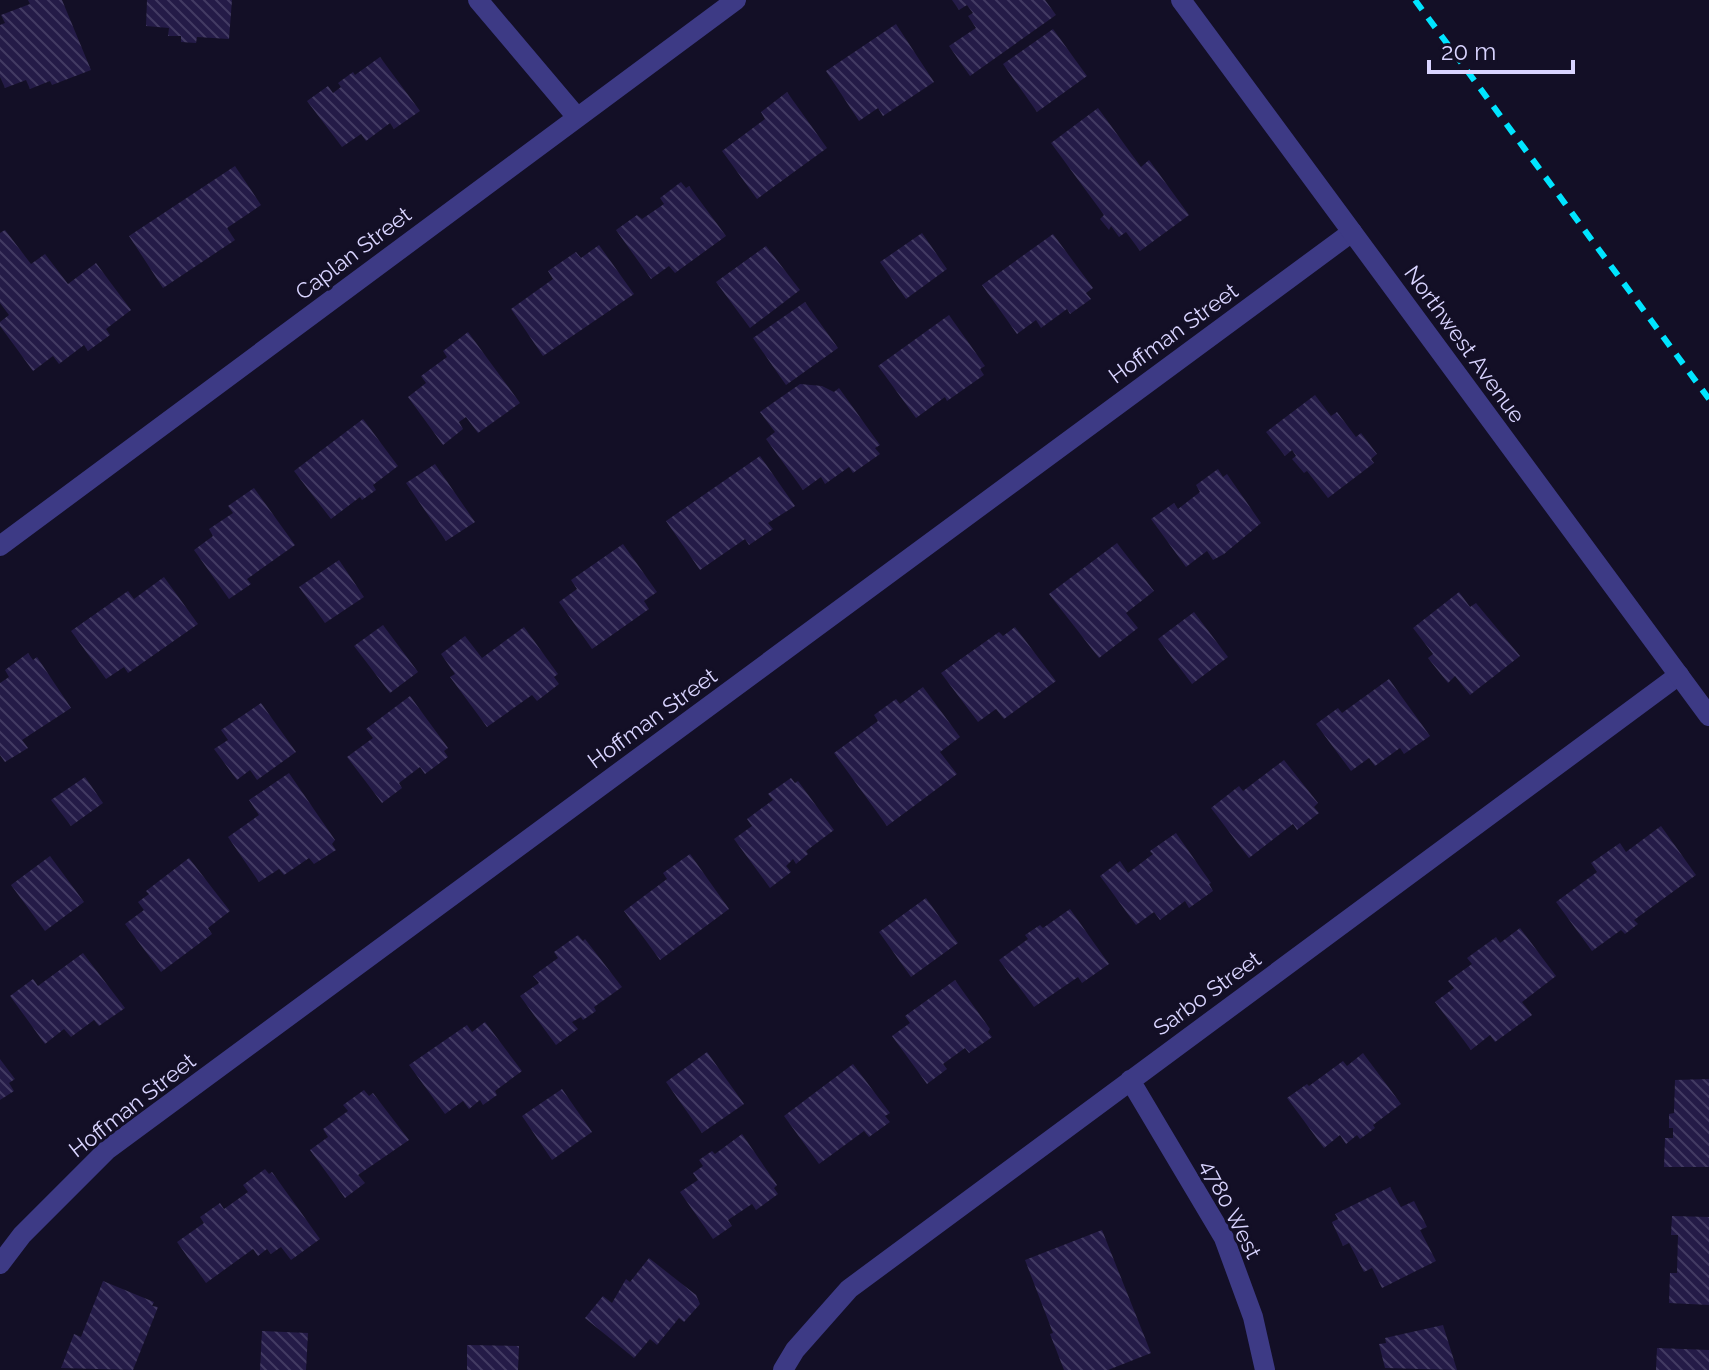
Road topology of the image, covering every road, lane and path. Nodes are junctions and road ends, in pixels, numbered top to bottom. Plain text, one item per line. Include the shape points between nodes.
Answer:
1 (478, 0) edge
2 (736, 0) edge
3 (1181, 0) edge
4 (576, 116) junction
5 (1352, 232) junction
6 (0, 546) edge
7 (1679, 675) junction
8 (1709, 716) edge
9 (1130, 1080) junction
10 (0, 1264) edge
11 (783, 1370) edge
12 (1265, 1370) edge

1 - 4 street
2 - 4 street, Caplan Street
3 - 5 street, Northwest Avenue
4 - 6 street, Caplan Street
5 - 7 street, Northwest Avenue
5 - 10 street, Hoffman Street via 107,1150
7 - 8 street, Northwest Avenue
7 - 9 street, Sarbo Street
9 - 11 street, Sarbo Street via 849,1289
9 - 12 street, 4780 West via 1224,1238 1253,1317

